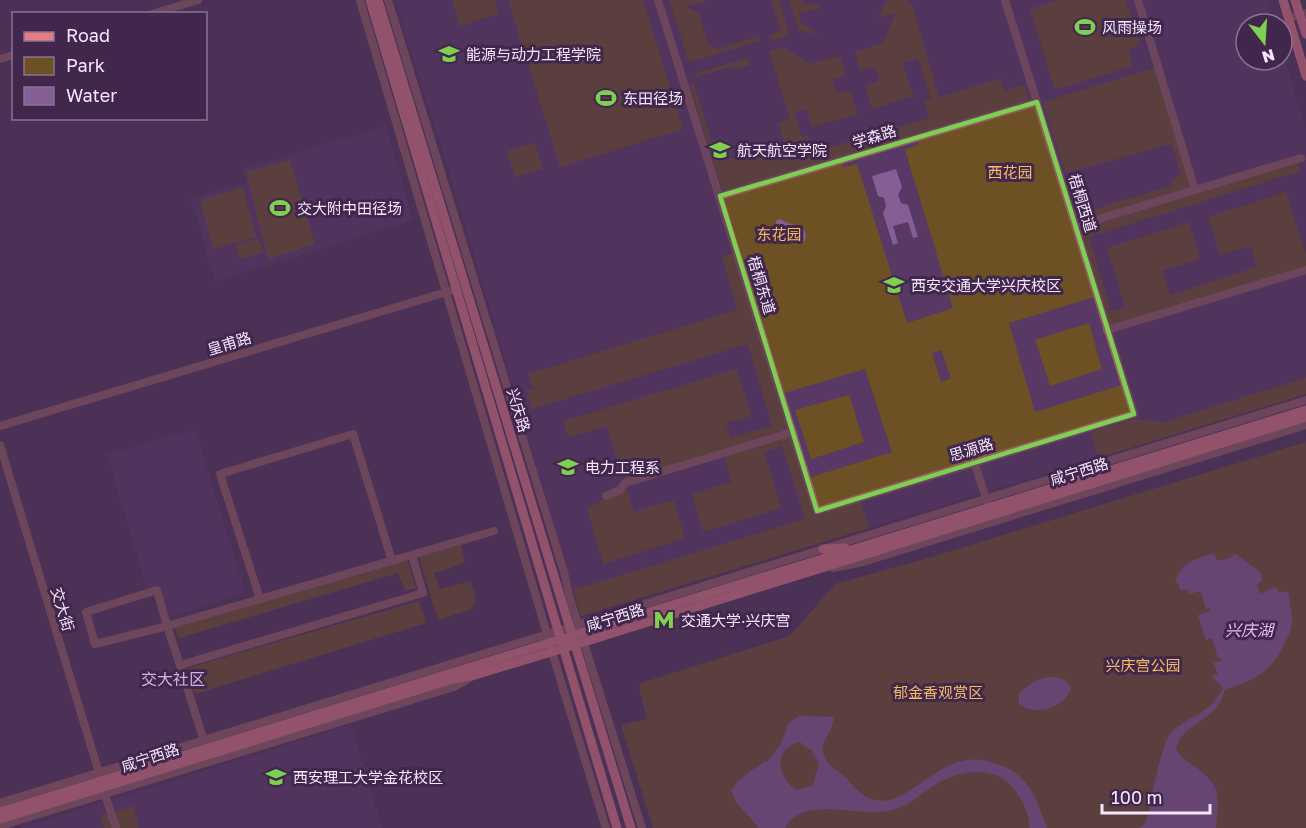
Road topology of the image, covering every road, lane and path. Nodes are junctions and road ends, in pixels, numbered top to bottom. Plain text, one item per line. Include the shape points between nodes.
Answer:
1 (198, 0) edge
2 (360, 0) edge
3 (370, 0) edge
4 (378, 0) edge
5 (388, 0) edge
6 (658, 0) edge
7 (1005, 0) edge
8 (1138, 0) edge
9 (1295, 0) edge
10 (159, 12) edge
11 (1303, 14) edge
12 (1306, 34) edge
13 (1294, 37) edge
14 (1306, 76) edge
15 (1037, 102) junction
16 (1301, 158) dead end
17 (1195, 190) junction
18 (720, 196) junction
19 (1076, 226) junction
20 (1306, 270) edge
21 (466, 286) junction
22 (451, 291) junction
23 (1107, 330) junction
24 (1306, 400) edge
25 (1306, 410) edge
26 (1134, 414) joint
27 (1306, 417) edge
28 (0, 426) edge
29 (1306, 426) edge
30 (793, 432) junction
31 (0, 444) edge
32 (974, 462) junction
33 (606, 496) dead end
34 (989, 507) junction
35 (817, 510) joint
36 (494, 531) dead end
37 (859, 547) junction
38 (823, 549) junction
39 (412, 555) junction
40 (392, 561) junction
41 (811, 572) junction
42 (260, 599) junction
43 (167, 626) junction
44 (576, 635) junction
45 (561, 639) junction
46 (550, 643) junction
47 (180, 665) junction
48 (204, 741) junction
49 (102, 784) junction
50 (0, 803) edge
51 (0, 812) edge
52 (0, 819) edge
53 (0, 826) edge
54 (116, 828) edge
55 (606, 828) edge
56 (617, 828) edge
57 (631, 828) edge
58 (642, 828) edge

1 - 10 street
2 - 22 street
3 - 22 main road, 兴庆路
4 - 21 main road, 兴庆路
5 - 44 street via 557,549
6 - 18 street, 梧桐东道
7 - 15 street, 梧桐西道
8 - 17 street
9 - 11 main road
11 - 12 main road
13 - 14 main road
15 - 18 street, 学森路
15 - 19 street, 梧桐西道
16 - 17 street
17 - 19 street
18 - 30 street, 梧桐东道
19 - 23 street, 梧桐西道
20 - 23 street
21 - 22 street, 皇甫路
21 - 44 main road, 兴庆路
22 - 28 street, 皇甫路
22 - 45 main road, 兴庆路
22 - 46 street
23 - 26 street, 梧桐西道
24 - 34 street
25 - 34 main road, 咸宁西路
26 - 32 street, 思源路
27 - 34 main road, 咸宁西路
29 - 41 street via 863,562
30 - 33 street via 625,483
30 - 35 street, 梧桐东道
31 - 49 street, 交大街
32 - 34 street
32 - 35 street, 思源路
34 - 37 main road, 咸宁西路
34 - 38 street
34 - 41 main road, 咸宁西路
36 - 39 street
37 - 38 main road
37 - 44 main road, 咸宁西路
38 - 44 street
39 - 40 street
39 - 47 street via 423,594
40 - 42 street
40 - 42 street via 353,434 220,474
41 - 44 main road, 咸宁西路
42 - 43 street
43 - 43 street via 157,590 86,612 95,644
43 - 47 street
44 - 45 main road, 咸宁西路
44 - 45 street
44 - 57 main road, 兴庆路
44 - 58 street
45 - 46 main road, 咸宁西路
45 - 56 main road, 兴庆路
46 - 48 street
46 - 49 main road, 咸宁西路
46 - 49 main road, 咸宁西路 via 475,675
46 - 55 street
47 - 48 street
48 - 49 street
49 - 50 street
49 - 51 main road, 咸宁西路
49 - 52 main road, 咸宁西路
49 - 53 street
49 - 54 street, 交大街

